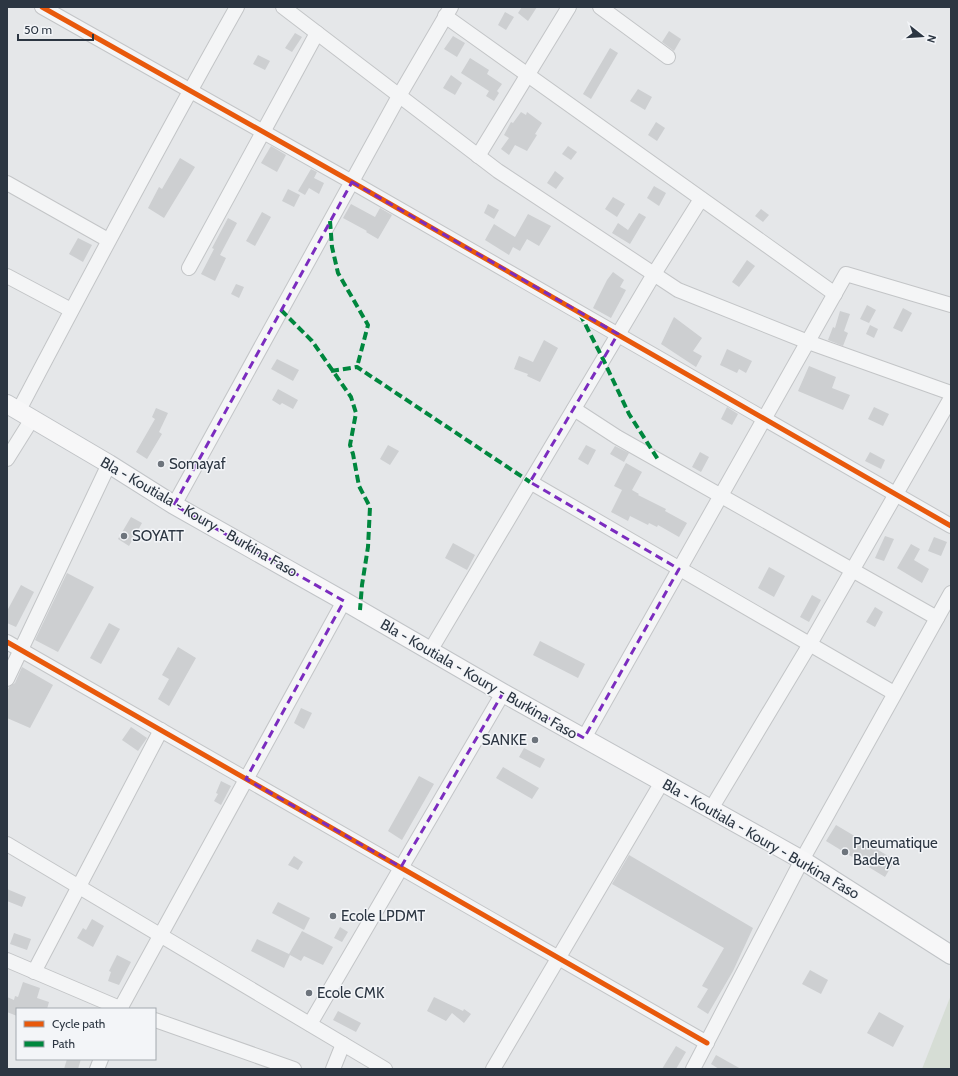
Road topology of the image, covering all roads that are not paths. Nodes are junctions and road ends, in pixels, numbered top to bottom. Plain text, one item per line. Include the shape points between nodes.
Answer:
1 (42, 7) edge
2 (237, 7) edge
3 (283, 7) edge
4 (569, 7) edge
5 (600, 7) edge
6 (448, 12) edge
7 (317, 34) junction
8 (668, 58) dead end
9 (528, 75) junction
10 (190, 90) junction
11 (399, 96) junction
12 (264, 132) junction
13 (478, 156) junction
14 (352, 182) junction
15 (7, 183) edge
16 (701, 199) junction
17 (108, 240) junction
18 (189, 268) dead end
19 (654, 274) junction
20 (7, 276) edge
21 (835, 294) junction
22 (951, 305) edge
23 (71, 310) junction
24 (618, 334) junction
25 (808, 342) junction
26 (951, 393) edge
27 (951, 398) edge
28 (574, 409) junction
29 (19, 411) edge
30 (764, 419) junction
31 (7, 458) edge
32 (109, 464) junction
33 (530, 482) junction
34 (897, 495) junction
35 (721, 496) junction
36 (174, 504) junction
37 (951, 526) edge
38 (680, 569) junction
39 (853, 571) junction
40 (951, 593) edge
41 (344, 601) junction
42 (937, 618) junction
43 (7, 642) edge
44 (810, 644) junction
45 (21, 650) junction
46 (430, 651) junction
47 (7, 678) edge
48 (503, 693) junction
49 (894, 694) junction
50 (161, 730) junction
51 (584, 738) junction
52 (246, 779) junction
53 (662, 782) junction
54 (711, 809) junction
55 (7, 844) edge
56 (802, 860) junction
57 (401, 867) junction
58 (79, 887) junction
59 (160, 935) junction
60 (951, 955) edge
61 (558, 957) junction
62 (7, 960) edge
63 (34, 972) junction
64 (119, 1008) edge
65 (122, 1008) edge
66 (156, 1020) edge
67 (310, 1024) junction
68 (707, 1042) junction
69 (343, 1044) junction
70 (698, 1067) edge
71 (294, 1069) edge
72 (333, 1069) edge
73 (385, 1069) edge
74 (493, 1069) edge

1 - 10 street
2 - 10 street
3 - 7 street
4 - 9 street
5 - 8 street
6 - 9 street
6 - 11 street
7 - 11 street
7 - 12 street
9 - 13 street
9 - 16 street
10 - 12 street
10 - 17 street
11 - 13 street
11 - 14 street
12 - 14 street
12 - 18 street
13 - 19 street
14 - 24 street
14 - 36 street
15 - 17 street
16 - 19 street
16 - 21 street
17 - 23 street
19 - 24 street
19 - 25 street via 678,290
20 - 23 street
21 - 22 street via 846,274
21 - 25 street
23 - 29 street
24 - 28 street
24 - 30 street
25 - 26 street
25 - 30 street
27 - 34 street
28 - 33 street
28 - 35 street via 617,437
29 - 31 street
29 - 32 main road, Bla - Koutiala - Koury - Burkina Faso
30 - 34 street
30 - 35 street
32 - 36 main road, Bla - Koutiala - Koury - Burkina Faso
32 - 45 street
33 - 38 street
33 - 46 street
34 - 37 street
34 - 39 street
35 - 38 street
35 - 39 street
36 - 41 main road, Bla - Koutiala - Koury - Burkina Faso
38 - 44 street
38 - 51 street
39 - 42 street
39 - 44 street
40 - 42 street
41 - 46 main road, Bla - Koutiala - Koury - Burkina Faso
41 - 52 street
42 - 49 street
43 - 45 street
44 - 49 street
44 - 54 street
45 - 47 street
45 - 50 street
46 - 48 main road, Bla - Koutiala - Koury - Burkina Faso
48 - 51 main road, Bla - Koutiala - Koury - Burkina Faso
48 - 57 street
49 - 56 street
50 - 52 street
50 - 58 street
51 - 53 main road, Bla - Koutiala - Koury - Burkina Faso
52 - 57 street
52 - 59 street
53 - 54 main road, Bla - Koutiala - Koury - Burkina Faso
53 - 61 street
54 - 56 main road, Bla - Koutiala - Koury - Burkina Faso
55 - 58 street
56 - 60 main road, Bla - Koutiala - Koury - Burkina Faso
56 - 68 street
57 - 61 street
57 - 67 street
58 - 59 street
58 - 63 street
59 - 65 street
59 - 67 street
61 - 68 street
61 - 74 street
62 - 63 street
63 - 64 street
66 - 71 street
67 - 69 street
68 - 70 street
69 - 72 street
69 - 73 street

